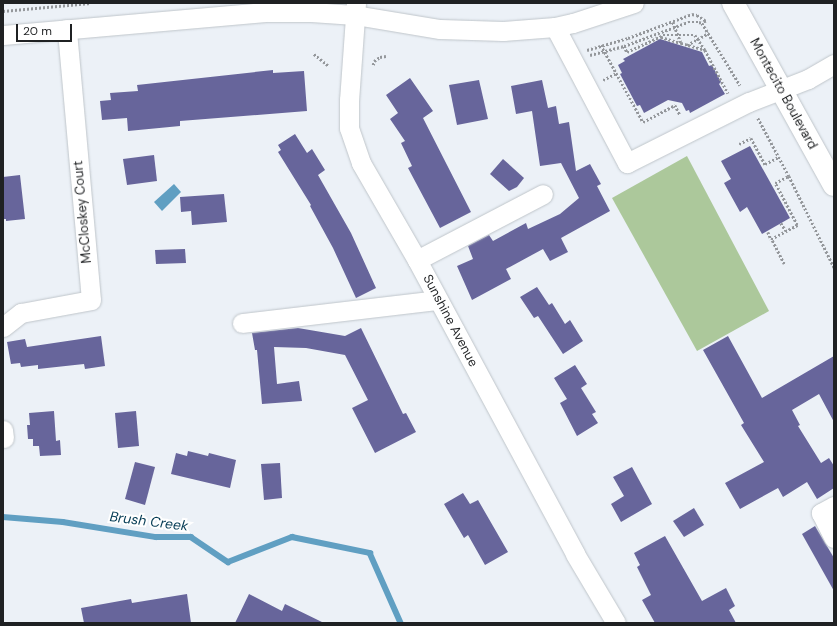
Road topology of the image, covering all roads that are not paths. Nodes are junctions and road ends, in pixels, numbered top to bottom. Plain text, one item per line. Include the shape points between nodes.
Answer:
1 (634, 3) edge
2 (733, 3) edge
3 (356, 9) edge
4 (555, 27) junction
5 (67, 29) junction
6 (3, 35) edge
7 (834, 64) edge
8 (781, 90) junction
9 (834, 185) edge
10 (543, 194) dead end
11 (418, 260) junction
12 (438, 300) junction
13 (242, 322) dead end
14 (3, 327) edge
15 (834, 506) edge
16 (834, 538) edge
17 (616, 623) edge

1 - 4 street via 573,24
2 - 8 main road, Montecito Boulevard
3 - 4 street via 440,29 502,31
3 - 5 street via 268,12
3 - 11 street, Sunshine Avenue via 349,128 361,163
4 - 8 street via 628,163 749,102
5 - 6 street
5 - 14 street, McCloskey Court via 91,300 21,313
7 - 8 street via 808,79
8 - 9 main road, Montecito Boulevard
10 - 11 street
11 - 12 street, Sunshine Avenue
12 - 13 street
12 - 17 street, Sunshine Avenue via 575,554
15 - 16 street via 821,513

